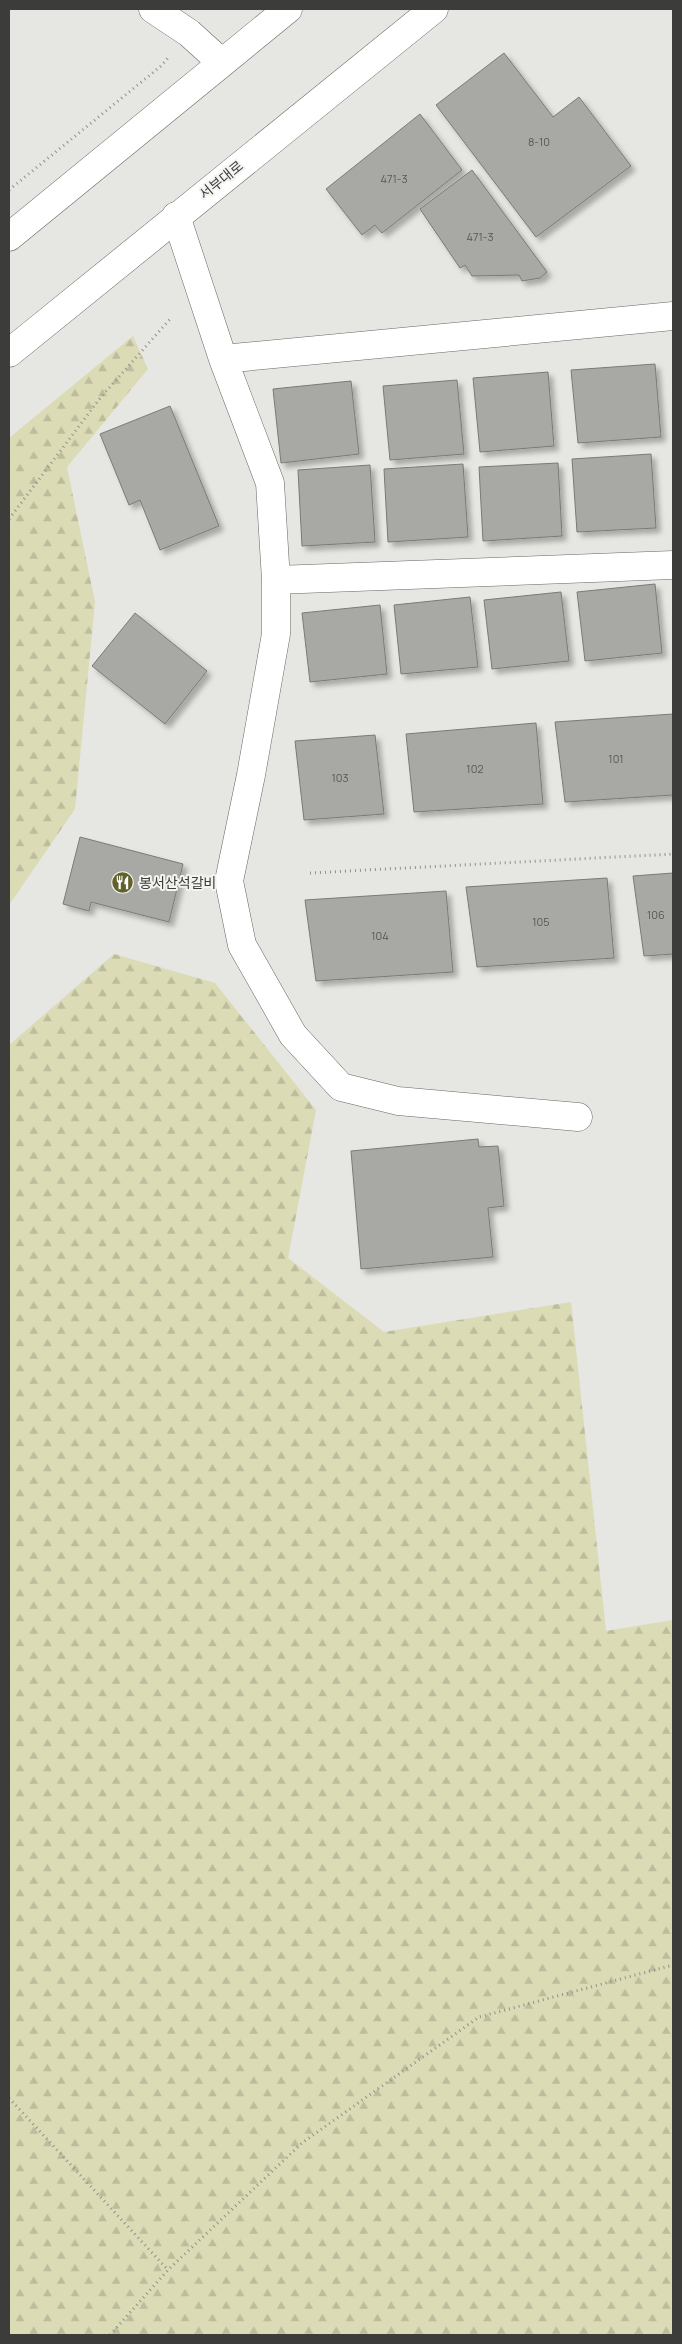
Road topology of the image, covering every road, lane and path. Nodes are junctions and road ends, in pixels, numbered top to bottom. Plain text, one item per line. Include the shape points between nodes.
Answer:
1 (153, 9) edge
2 (288, 9) edge
3 (434, 9) edge
4 (189, 33) junction
5 (221, 62) junction
6 (9, 190) edge
7 (176, 216) junction
8 (9, 237) edge
9 (673, 316) edge
10 (171, 318) dead end
11 (9, 353) edge
12 (223, 359) junction
13 (9, 519) edge
14 (673, 565) edge
15 (276, 580) junction
16 (673, 854) edge
17 (310, 873) dead end
18 (578, 1117) dead end
19 (673, 1965) edge
20 (9, 2098) edge
21 (168, 2270) junction
22 (110, 2335) edge

1 - 4 street
2 - 5 street
3 - 7 street, 서부대로
4 - 5 street
4 - 6 path via 161,66
5 - 8 street
7 - 11 street, 서부대로
7 - 12 street
9 - 12 street
10 - 13 path via 101,397
12 - 15 street via 270,483
14 - 15 street
15 - 18 street via 276,634 229,881 246,953 293,1035 341,1087 398,1101
16 - 17 path
19 - 21 path via 479,2017 302,2142
20 - 21 path
21 - 22 path

